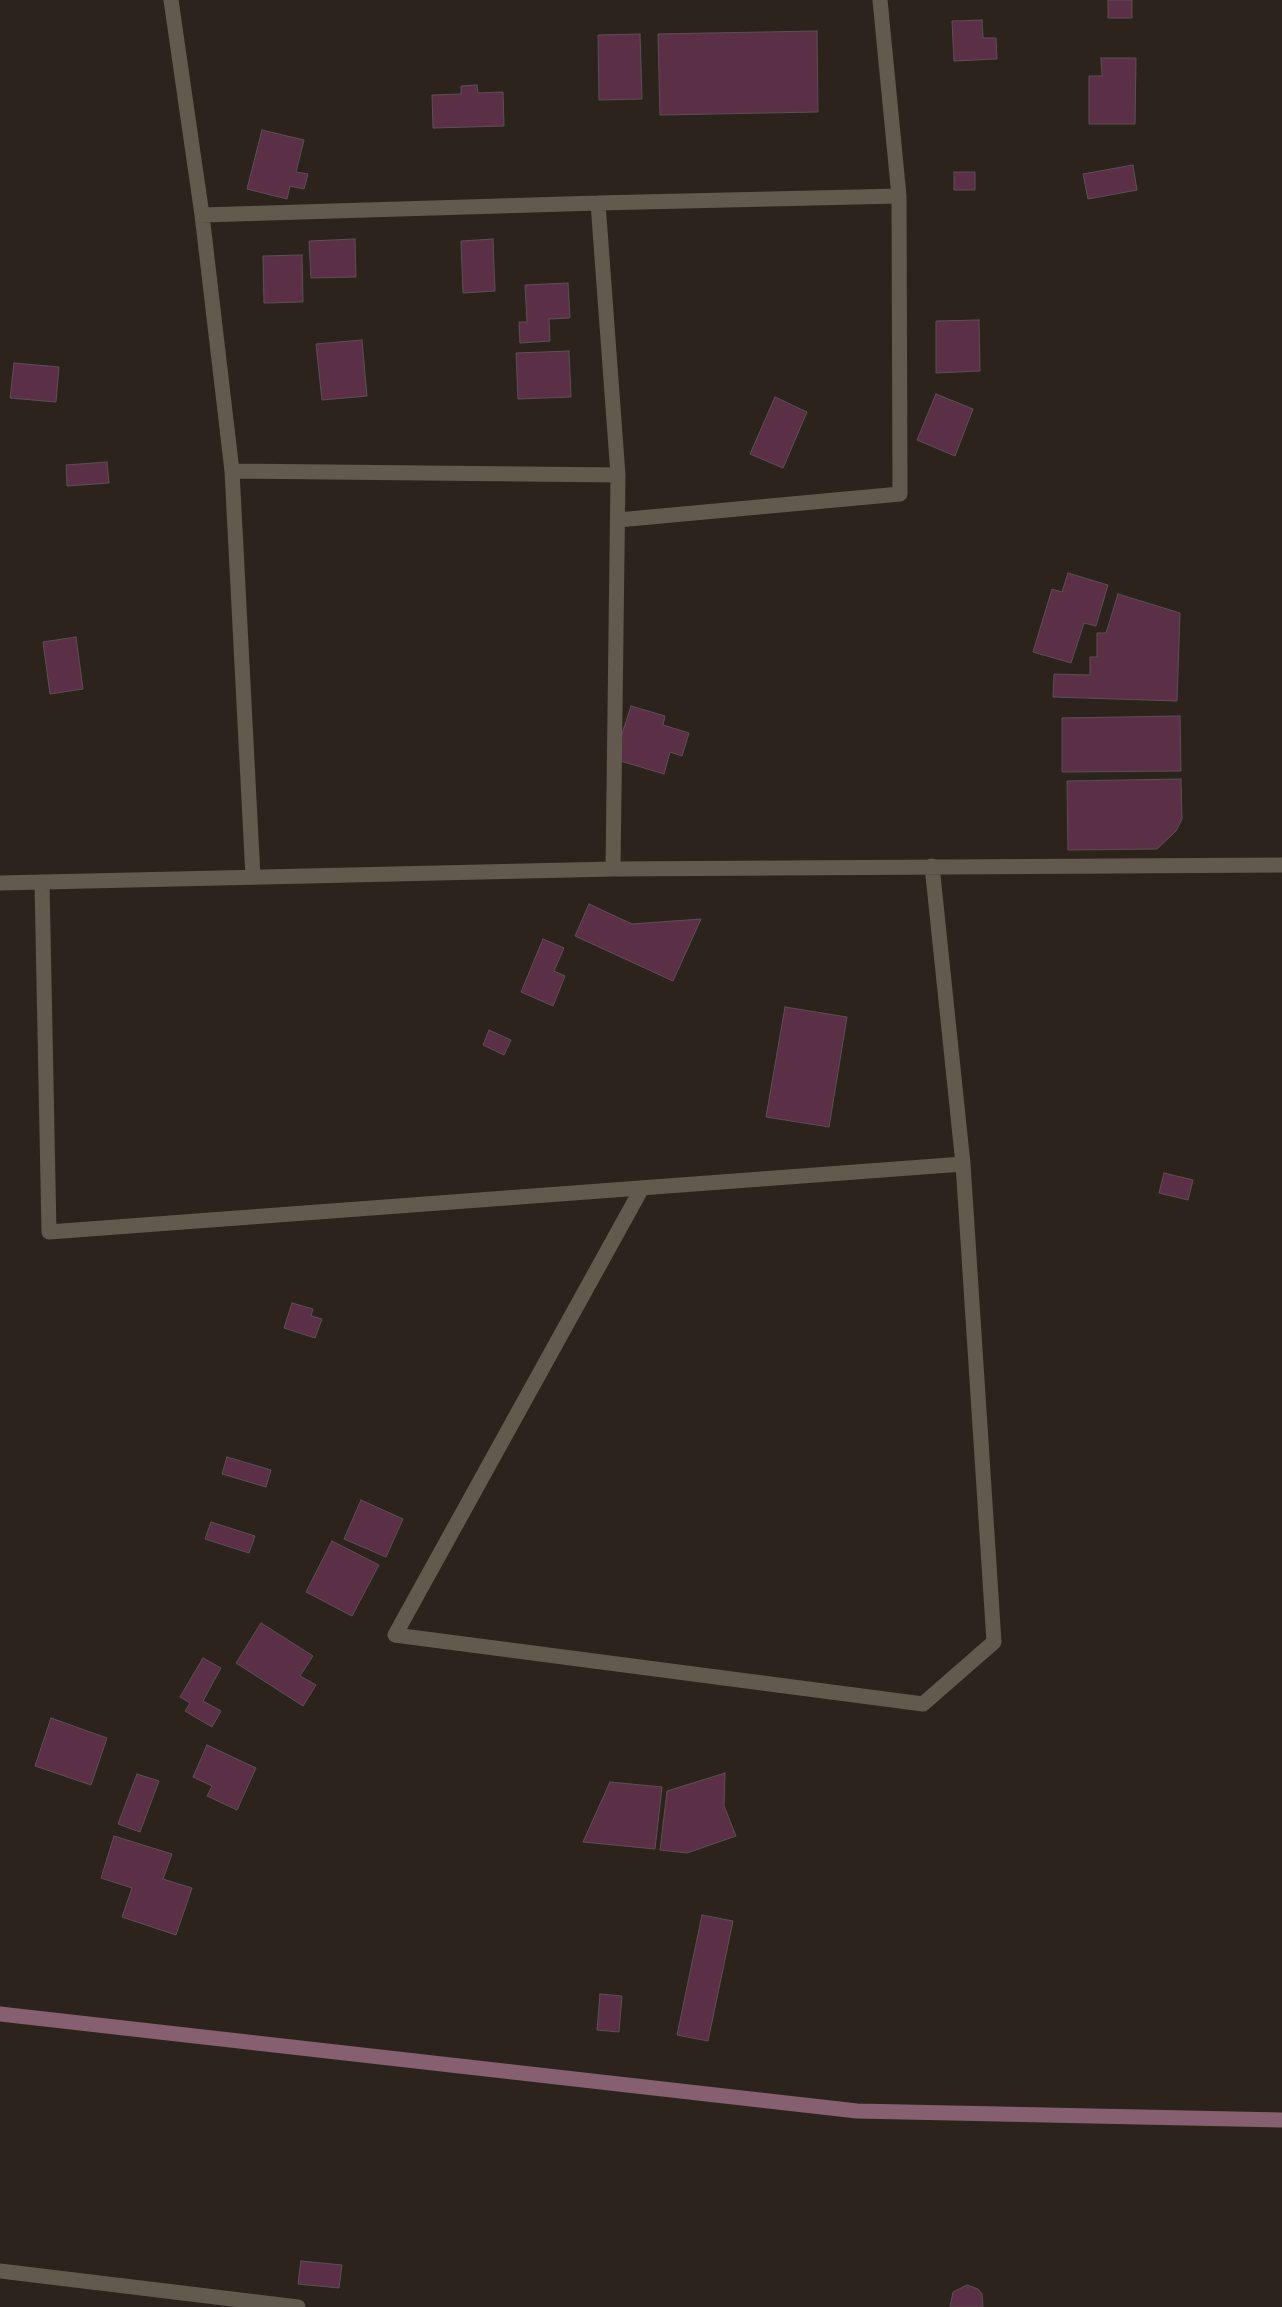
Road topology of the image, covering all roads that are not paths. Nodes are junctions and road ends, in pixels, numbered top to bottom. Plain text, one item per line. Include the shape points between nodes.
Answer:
1 (171, 0) edge
2 (880, 0) edge
3 (899, 196) junction
4 (598, 203) junction
5 (202, 215) junction
6 (232, 471) junction
7 (618, 475) junction
8 (618, 520) junction
9 (932, 866) junction
10 (1282, 866) edge
11 (614, 869) junction
12 (254, 877) junction
13 (42, 882) junction
14 (0, 883) edge
15 (963, 1164) junction
16 (642, 1188) junction
17 (0, 2014) edge
18 (1282, 2120) edge
19 (0, 2271) edge
20 (298, 2307) edge

1 - 5 street
2 - 3 street
3 - 4 street
3 - 8 street via 900,494
4 - 5 street
4 - 7 street
5 - 6 street
6 - 7 street
6 - 12 street
7 - 8 street
8 - 11 street
9 - 10 street
9 - 11 street
9 - 15 street
11 - 12 street
12 - 13 street
13 - 14 street
13 - 16 street via 49,1232
15 - 16 street
15 - 16 street via 994,1642 923,1704 394,1635
17 - 18 street via 857,2111
19 - 20 street

